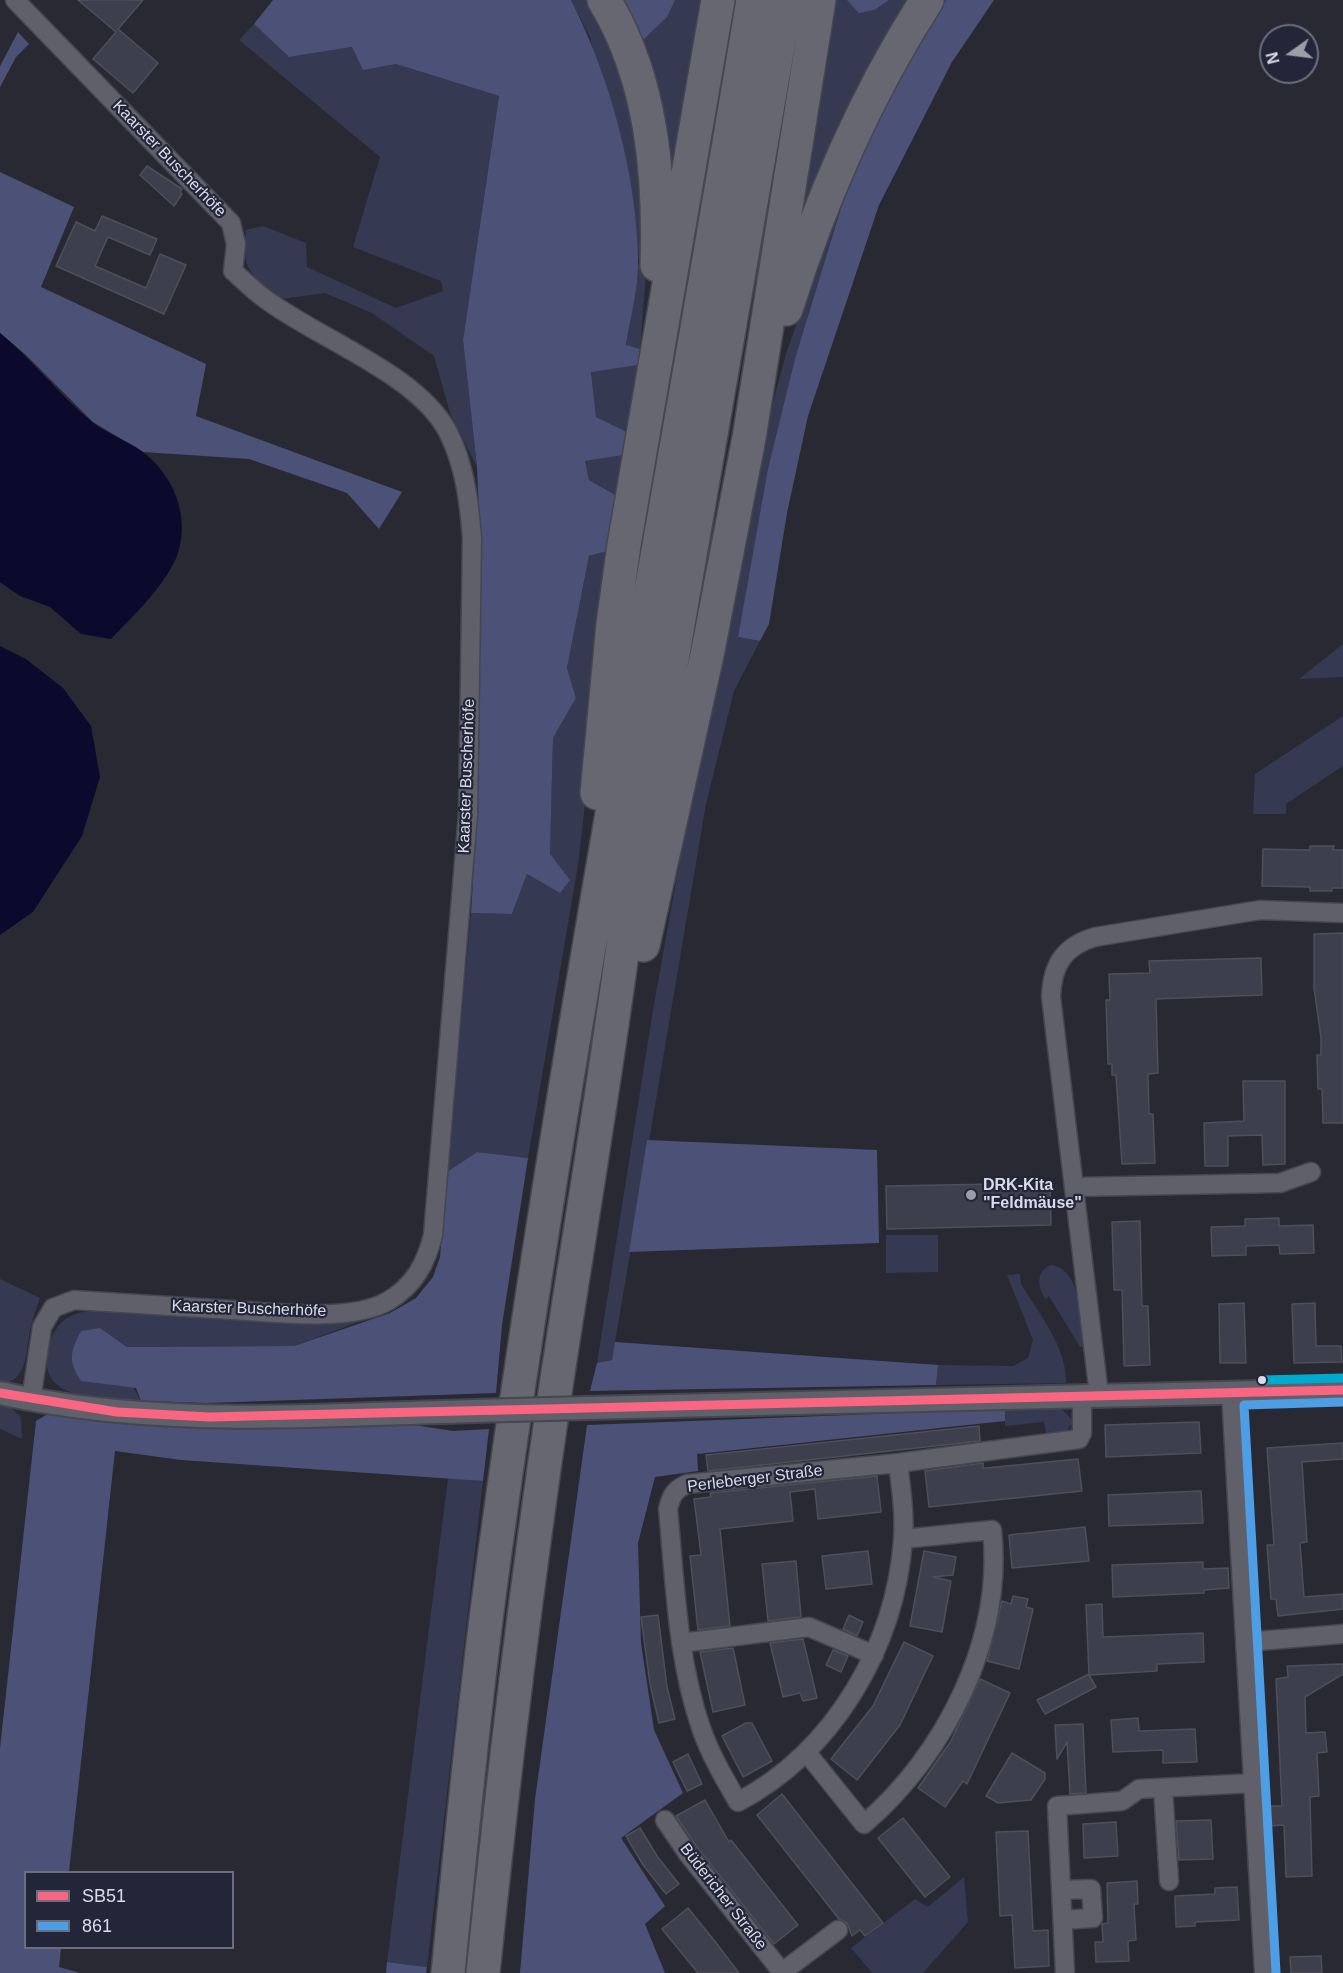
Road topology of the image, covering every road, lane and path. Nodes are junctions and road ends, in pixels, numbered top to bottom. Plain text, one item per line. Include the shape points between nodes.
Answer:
1 (15, 0) edge
2 (604, 0) edge
3 (718, 0) edge
4 (753, 0) edge
5 (786, 0) edge
6 (819, 0) edge
7 (927, 0) edge
8 (651, 395) junction
9 (749, 438) junction
10 (1343, 913) edge
11 (591, 941) junction
12 (606, 1077) junction
13 (1311, 1172) dead end
14 (1075, 1187) junction
15 (1343, 1390) edge
16 (0, 1393) edge
17 (1231, 1393) junction
18 (1091, 1396) junction
19 (31, 1400) junction
20 (898, 1463) junction
21 (903, 1539) junction
22 (1343, 1634) edge
23 (1246, 1642) junction
24 (681, 1643) junction
25 (874, 1655) junction
26 (807, 1753) junction
27 (1254, 1783) junction
28 (1163, 1788) junction
29 (665, 1820) dead end
30 (1168, 1881) dead end
31 (1062, 1890) junction
32 (1063, 1920) junction
33 (838, 1930) dead end
34 (448, 1973) edge
35 (483, 1973) edge
36 (781, 1973) edge
37 (1065, 1973) edge
38 (1264, 1973) edge

1 - 19 street, Kaarster Buscherhöfe via 231,223 236,243 233,271 264,298 404,385 426,403 447,430 460,460 468,495 471,538 468,814 433,1235 427,1258 413,1282 387,1302 357,1311 306,1314 74,1300 53,1308 42,1327
2 - 8 highway via 630,55 652,142 658,236
3 - 8 highway
4 - 11 highway
5 - 12 highway via 627,919
6 - 9 highway
7 - 9 highway via 894,56 830,185 800,264
8 - 11 highway via 613,624 595,808
9 - 12 highway via 647,931
10 - 14 street via 1249,911 1095,937 1066,951 1054,971 1051,997
11 - 34 highway via 488,1604
12 - 35 highway via 556,1383 525,1607
13 - 14 street via 1280,1183
14 - 18 street
15 - 17 street
16 - 19 street
17 - 18 street
17 - 23 street
18 - 19 street, bridge via 189,1417
18 - 20 street, Perleberger Straße via 1079,1439
20 - 21 street
20 - 24 street, Perleberger Straße via 687,1484 676,1489 668,1509
21 - 25 street via 894,1596
21 - 26 street via 992,1530 993,1580 987,1614 958,1700 918,1768 884,1808 864,1824
22 - 23 street
23 - 27 street
24 - 25 street via 809,1627
24 - 26 street, Perleberger Straße via 701,1730 738,1802 764,1788
25 - 26 street via 854,1693
27 - 28 street
27 - 38 street
28 - 30 street
28 - 31 street via 1139,1790 1122,1801 1057,1806
29 - 36 street, Büdericher Straße
31 - 32 street
31 - 32 street via 1091,1889 1093,1918
32 - 37 street
33 - 36 street, Büdericher Straße

